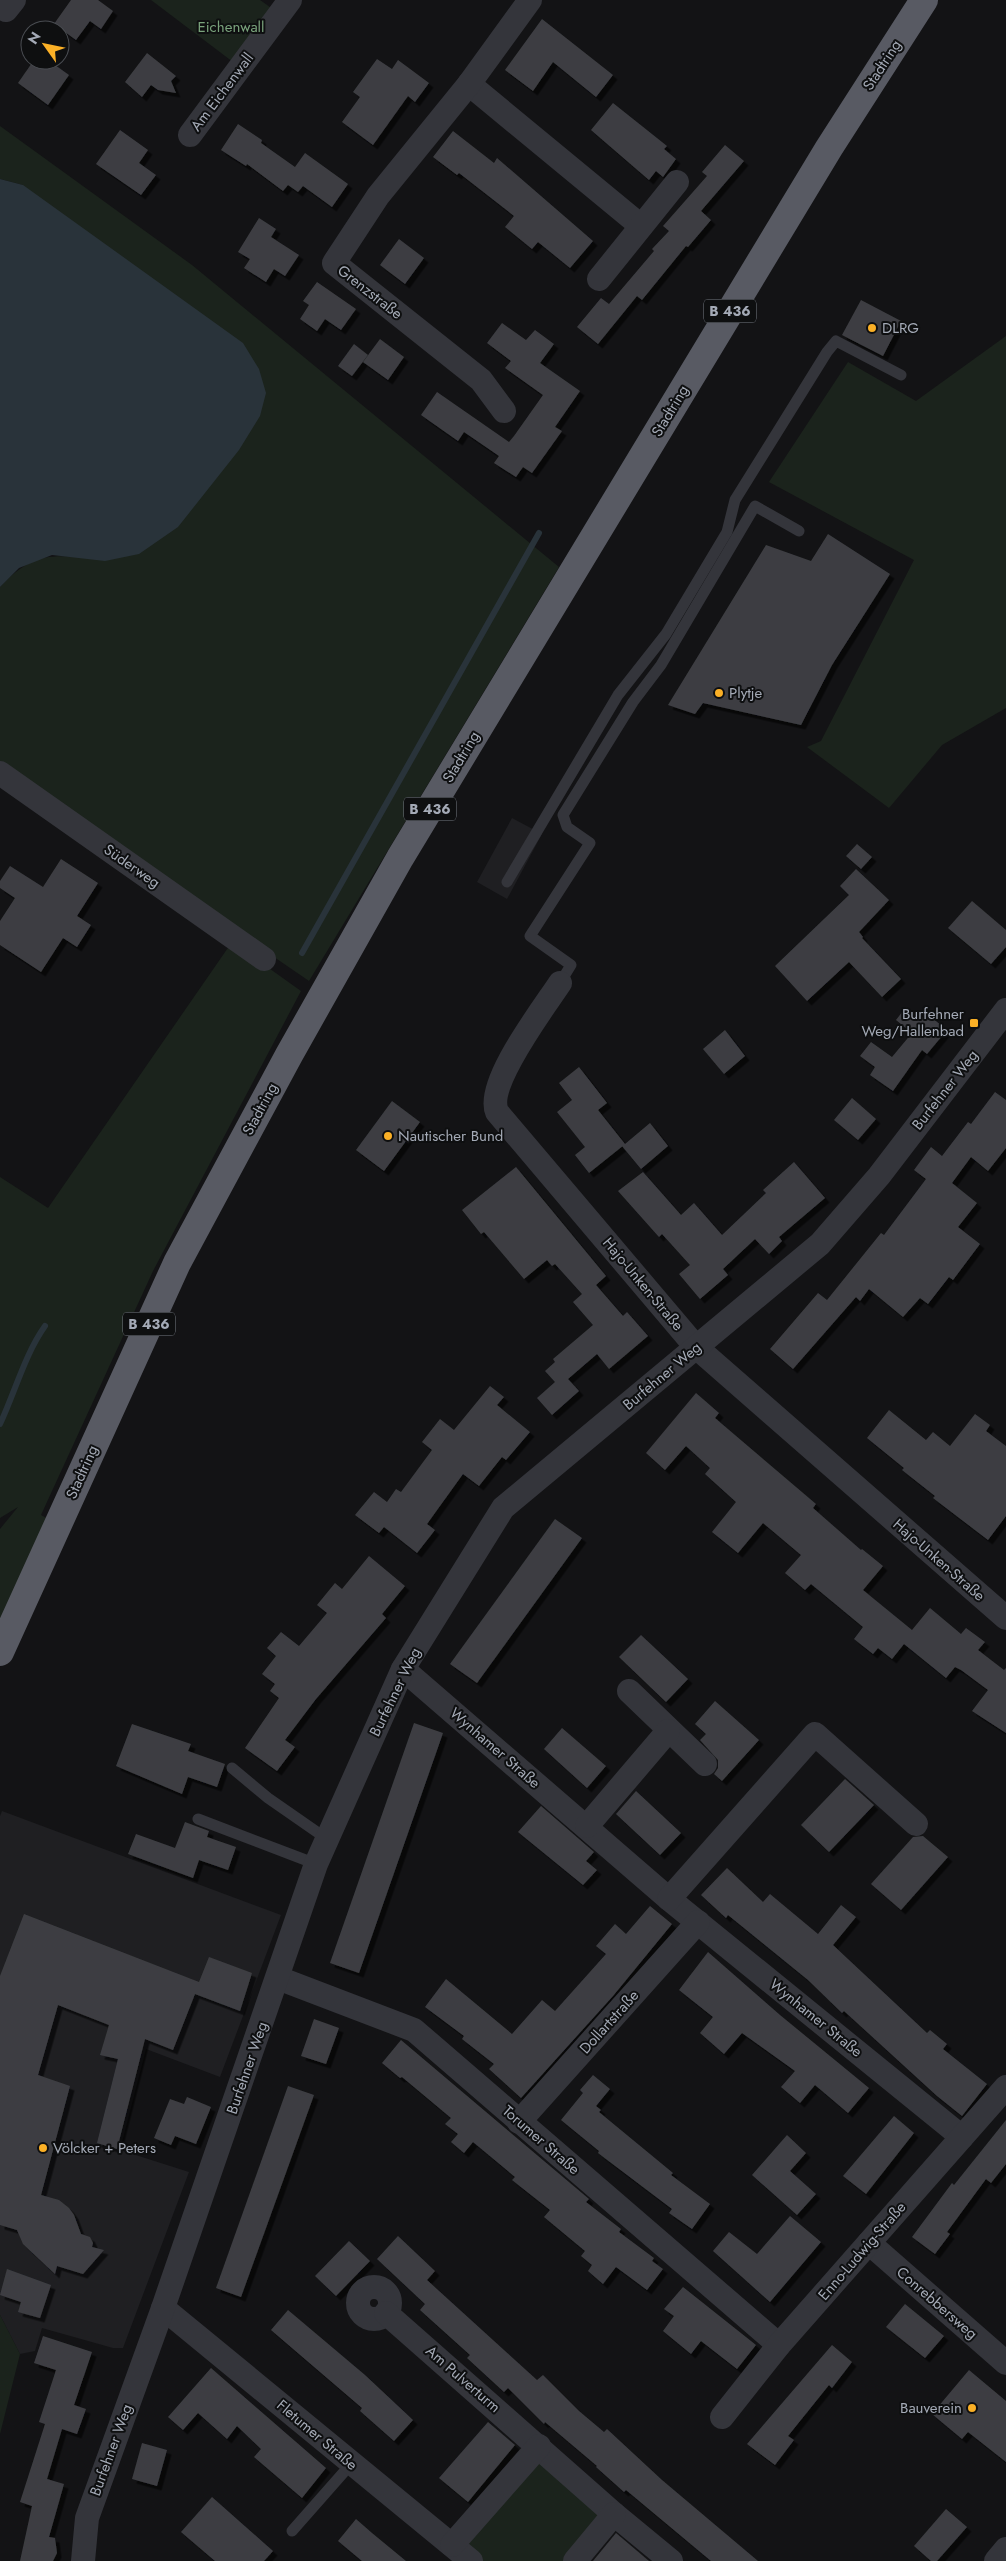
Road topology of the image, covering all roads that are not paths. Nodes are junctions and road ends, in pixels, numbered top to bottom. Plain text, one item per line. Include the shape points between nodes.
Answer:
1 (290, 0) edge
2 (530, 0) edge
3 (924, 0) edge
4 (469, 84) junction
5 (190, 136) dead end
6 (677, 182) dead end
7 (641, 226) junction
8 (599, 279) dead end
9 (900, 374) dead end
10 (504, 412) dead end
11 (799, 531) dead end
12 (0, 773) edge
13 (546, 814) junction
14 (567, 828) junction
15 (507, 882) dead end
16 (264, 959) dead end
17 (560, 983) joint
18 (1006, 1010) edge
19 (696, 1348) junction
20 (1006, 1618) edge
21 (0, 1652) edge
22 (403, 1669) junction
23 (629, 1691) dead end
24 (668, 1731) junction
25 (705, 1764) dead end
26 (232, 1768) dead end
27 (198, 1819) dead end
28 (916, 1824) dead end
29 (587, 1826) junction
30 (327, 1839) junction
31 (316, 1864) junction
32 (669, 1899) junction
33 (698, 1922) junction
34 (278, 1978) junction
35 (1006, 2087) edge
36 (519, 2122) junction
37 (962, 2137) junction
38 (868, 2243) junction
39 (163, 2308) junction
40 (386, 2313) dead end
41 (779, 2345) junction
42 (1006, 2364) edge
43 (722, 2417) dead end
44 (539, 2446) junction
45 (351, 2464) junction
46 (614, 2514) junction
47 (292, 2531) dead end
48 (452, 2545) junction
49 (1006, 2549) edge
50 (83, 2561) edge
51 (471, 2561) edge
52 (575, 2561) edge
53 (671, 2561) edge
54 (996, 2561) edge

1 - 5 street, Am Eichenwall
2 - 4 street, Grenzstraße
3 - 21 highway, Stadtring / B 436 via 824,156 410,841 289,1055 177,1263
4 - 7 street
4 - 10 street, Grenzstraße via 378,196 334,263 481,380
6 - 7 street
7 - 8 street
9 - 13 lane via 836,341 827,352 735,500 727,532 666,634 618,695
11 - 14 lane via 755,506 662,665 633,702 563,815
12 - 16 street, Süderweg
13 - 14 lane
13 - 15 lane
14 - 17 lane via 590,843 530,936 571,966
17 - 19 street, Hajo-Unken-Straße via 500,1076 493,1104
18 - 19 street, Burfehner Weg via 879,1176 820,1244
19 - 20 street, Hajo-Unken-Straße
19 - 22 street, Burfehner Weg via 503,1508
22 - 29 street, Wynhamer Straße
22 - 30 street, Burfehner Weg
23 - 24 street
24 - 25 street
24 - 29 street
26 - 30 lane
27 - 31 lane
28 - 32 street via 815,1734
29 - 32 street, Wynhamer Straße
30 - 31 street, Burfehner Weg
31 - 34 street, Burfehner Weg
32 - 33 street, Wynhamer Straße
33 - 36 street, Dollartstraße
33 - 37 street, Wynhamer Straße
34 - 36 street, Torumer Straße via 414,2030
34 - 39 street, Burfehner Weg
35 - 37 street, Enno-Ludwig-Straße
36 - 41 street, Torumer Straße
37 - 38 street, Enno-Ludwig-Straße
38 - 41 street, Enno-Ludwig-Straße
38 - 42 street, Conrebbersweg
39 - 45 street, Fletumer Straße
39 - 50 street, Burfehner Weg via 87,2518
40 - 44 street, Am Pulverturm
41 - 43 street, Enno-Ludwig-Straße
44 - 46 street, Am Pulverturm
44 - 48 street
45 - 47 lane
45 - 48 street, Fletumer Straße
46 - 52 street
46 - 53 street, Am Pulverturm
48 - 51 street, Fletumer Straße
49 - 54 street

